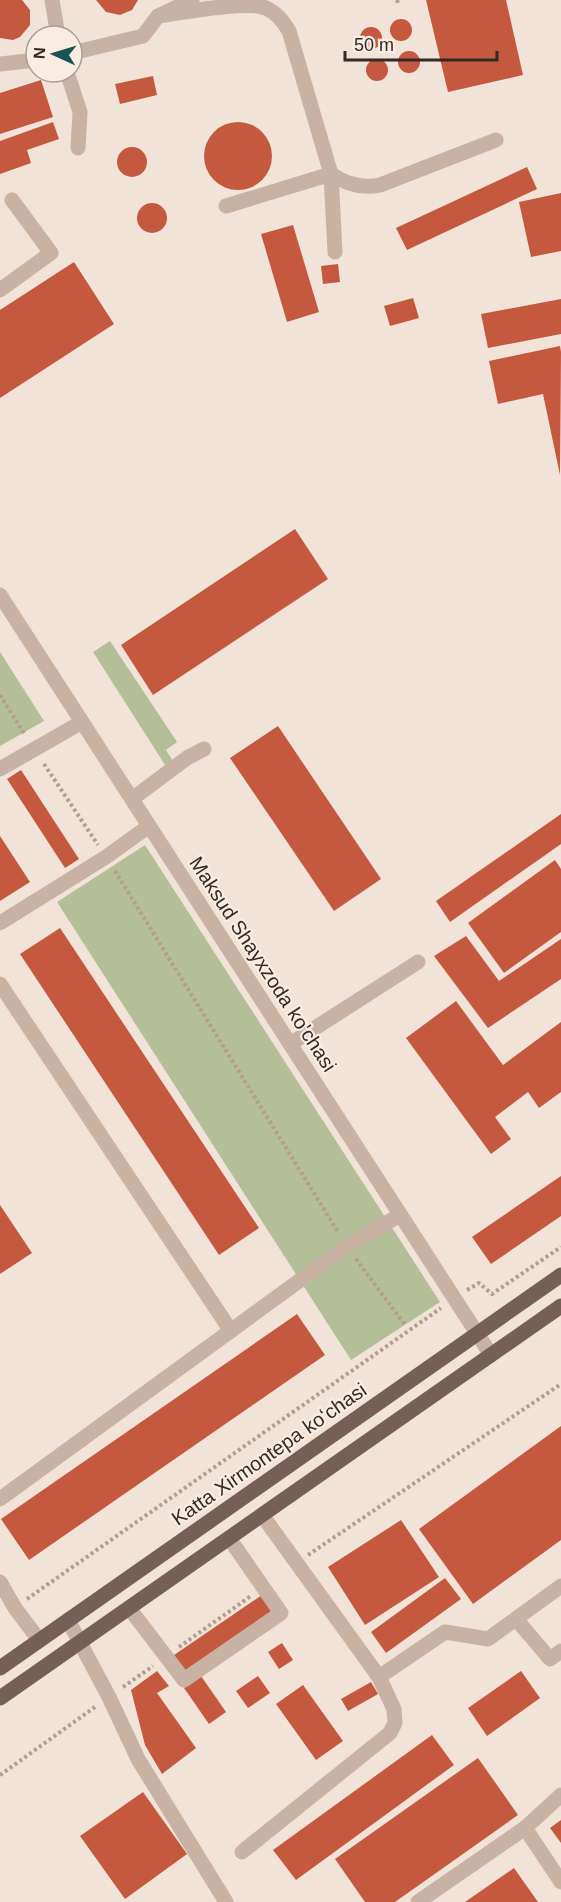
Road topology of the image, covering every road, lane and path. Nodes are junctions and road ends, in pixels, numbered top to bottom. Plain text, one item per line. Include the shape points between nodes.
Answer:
1 (52, 0) edge
2 (192, 0) edge
3 (158, 16) junction
4 (56, 24) edge
5 (84, 50) edge
6 (24, 61) edge
7 (0, 64) edge
8 (71, 84) edge
9 (496, 140) dead end
10 (78, 148) dead end
11 (331, 174) junction
12 (12, 200) dead end
13 (226, 206) dead end
14 (335, 252) dead end
15 (0, 290) edge
16 (0, 595) edge
17 (0, 695) edge
18 (82, 722) junction
19 (35, 749) junction
20 (204, 749) dead end
21 (0, 769) edge
22 (132, 799) junction
23 (150, 826) junction
24 (106, 857) junction
25 (0, 923) edge
26 (418, 962) dead end
27 (0, 984) edge
28 (290, 1044) junction
29 (400, 1215) junction
30 (347, 1246) junction
31 (561, 1247) edge
32 (561, 1275) edge
33 (454, 1299) junction
34 (561, 1306) edge
35 (405, 1325) dead end
36 (231, 1331) junction
37 (477, 1335) junction
38 (490, 1355) junction
39 (0, 1499) edge
40 (262, 1515) junction
41 (229, 1538) junction
42 (0, 1582) edge
43 (561, 1586) edge
44 (15, 1608) junction
45 (129, 1608) junction
46 (516, 1619) junction
47 (68, 1620) junction
48 (39, 1640) junction
49 (80, 1642) junction
50 (561, 1651) edge
51 (0, 1668) edge
52 (379, 1677) junction
53 (0, 1698) edge
54 (561, 1795) edge
55 (525, 1828) junction
56 (242, 1852) dead end
57 (561, 1882) edge
58 (226, 1902) edge
59 (418, 1902) edge

1 - 4 street
2 - 3 street
3 - 5 street via 143,36
3 - 11 street via 251,4 282,18
6 - 7 street
8 - 10 street via 80,112
9 - 11 street via 370,187
11 - 13 street
11 - 14 street
12 - 15 street via 51,253
16 - 18 street, Maksud Shayxzoda ko'chasi
17 - 19 path
18 - 19 street
18 - 22 street, Maksud Shayxzoda ko'chasi
19 - 21 street
19 - 24 path
20 - 22 street
22 - 23 street, Maksud Shayxzoda ko'chasi
23 - 24 street
23 - 28 street, Maksud Shayxzoda ko'chasi
24 - 25 street
24 - 30 path
26 - 28 street
27 - 36 street
28 - 29 street, Maksud Shayxzoda ko'chasi
29 - 30 street
29 - 33 street, Maksud Shayxzoda ko'chasi
30 - 35 path
30 - 36 street
31 - 33 path via 492,1294 479,1283
32 - 37 main road, Katta Xirmontepa koʻchasi
33 - 37 street, Maksud Shayxzoda ko'chasi
33 - 44 path
34 - 38 main road
36 - 39 street
37 - 38 street, Maksud Shayxzoda ko'chasi
37 - 47 main road, Katta Xirmontepa koʻchasi
38 - 40 main road
40 - 41 main road
40 - 52 street
41 - 45 main road
41 - 45 street via 281,1613 271,1620 184,1680
42 - 44 street
43 - 46 street
44 - 48 street
45 - 49 main road
46 - 50 street via 550,1659
46 - 52 street via 488,1639 445,1632
47 - 48 main road, Katta Xirmontepa koʻchasi
47 - 49 street
48 - 51 main road, Katta Xirmontepa koʻchasi
49 - 53 main road
49 - 58 street via 138,1759
52 - 56 street via 394,1708 395,1723 390,1733
54 - 55 street
55 - 57 street
55 - 59 street

